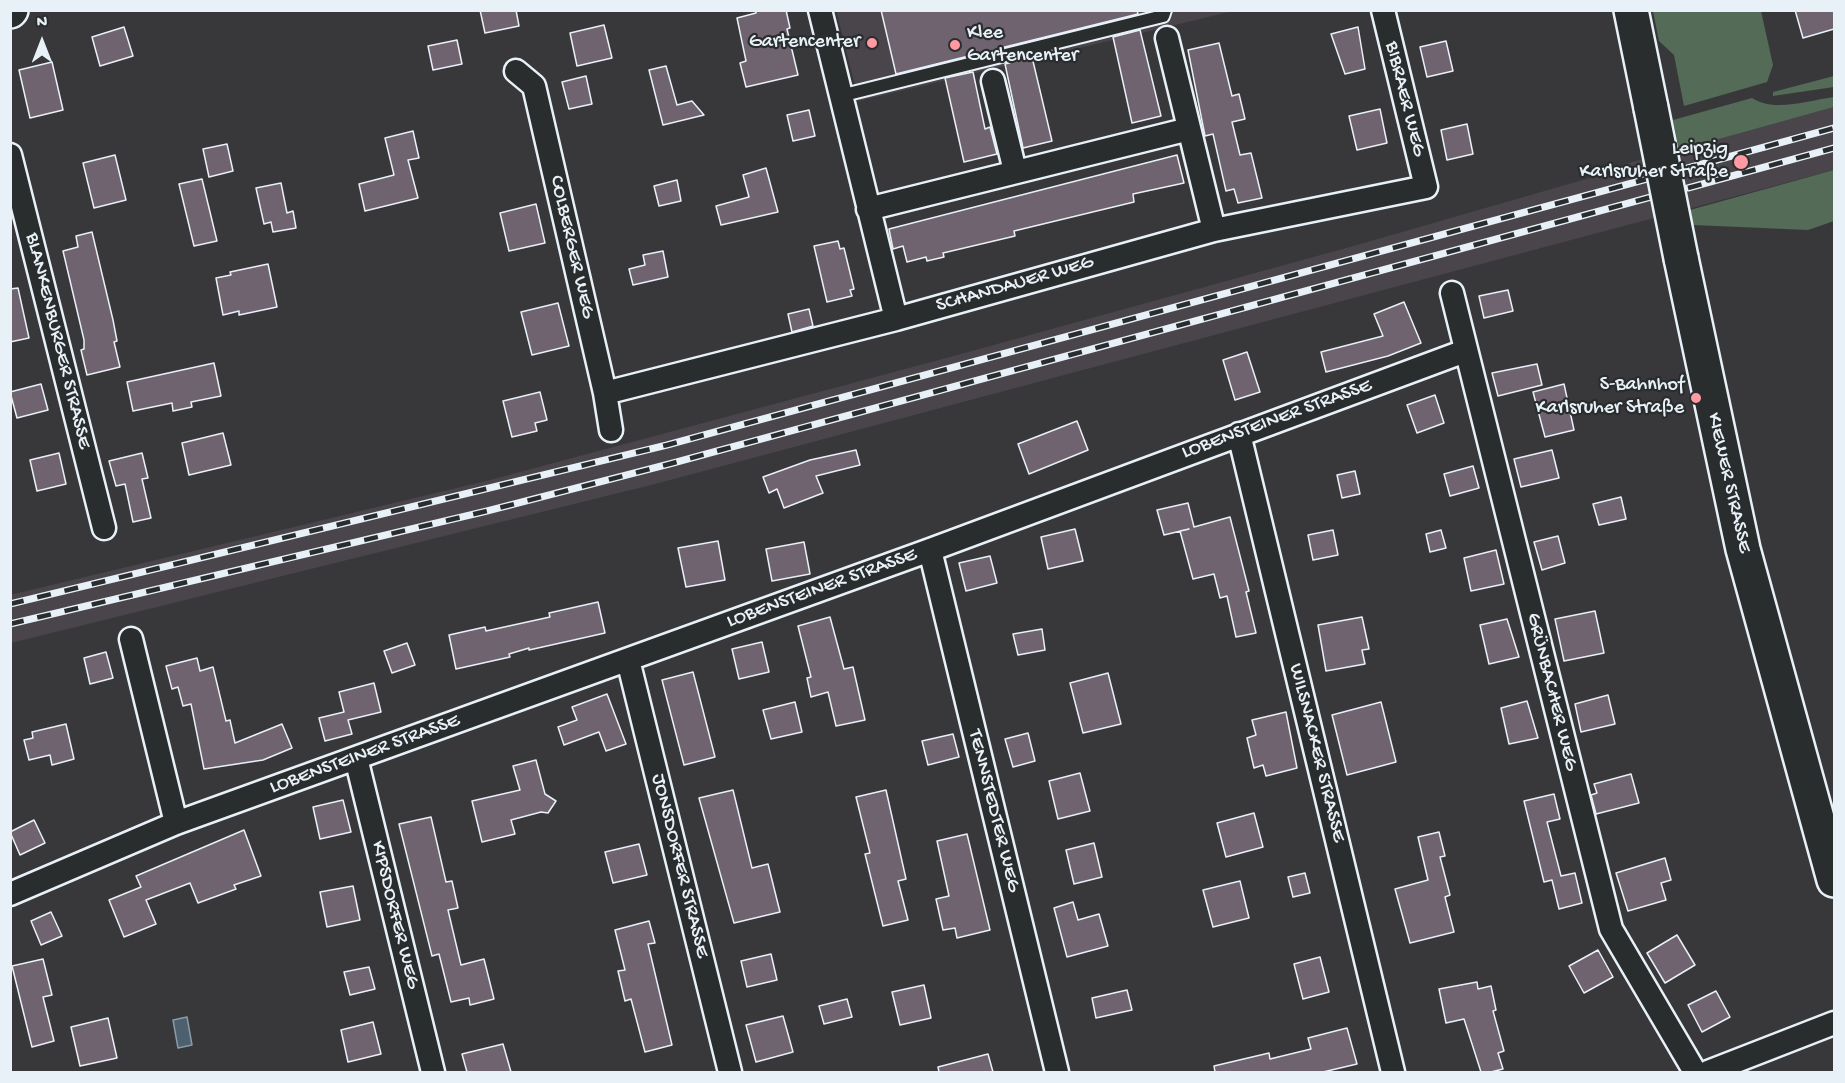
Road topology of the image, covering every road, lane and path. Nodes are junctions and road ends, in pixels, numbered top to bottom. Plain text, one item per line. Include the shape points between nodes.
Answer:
1 (820, 10) edge
2 (1165, 10) edge
3 (1383, 10) edge
4 (1631, 10) edge
5 (1167, 38) dead end
6 (516, 71) dead end
7 (993, 81) dead end
8 (840, 96) junction
9 (1189, 129) junction
10 (10, 155) edge
11 (1015, 171) junction
12 (1426, 187) joint
13 (868, 208) junction
14 (1214, 230) junction
15 (1452, 293) dead end
16 (896, 319) junction
17 (1465, 351) junction
18 (605, 393) junction
19 (611, 430) dead end
20 (1239, 434) junction
21 (104, 528) dead end
22 (930, 550) junction
23 (131, 639) dead end
24 (628, 660) junction
25 (356, 758) junction
26 (176, 823) junction
27 (1834, 880) edge
28 (10, 894) edge
29 (1834, 1023) edge
30 (433, 1072) edge
31 (730, 1072) edge
32 (1057, 1072) edge
33 (1393, 1072) edge
34 (1695, 1072) edge
35 (1708, 1072) edge

1 - 8 street
2 - 8 lane via 1163,16
3 - 12 street, BIBRAER WEG
4 - 27 street, KIEWER STRASSE, bridge via 1743,549
5 - 9 street
6 - 18 street, COLBERGER WEG via 534,86
7 - 11 street
8 - 13 street
9 - 11 street
9 - 14 street
10 - 21 street, BLANKENBURGER STRASSE
11 - 13 street
12 - 14 street, SCHANDAUER WEG
13 - 16 street
14 - 16 street, SCHANDAUER WEG
15 - 17 street, GRÜNBACHER WEG
16 - 18 street, SCHANDAUER WEG
17 - 20 street, LOBENSTEINER STRASSE
17 - 34 street, GRÜNBACHER WEG via 1611,929
18 - 19 street, COLBERGER WEG
20 - 22 street, LOBENSTEINER STRASSE
20 - 33 street, WILSNACKER STRASSE
22 - 24 street, LOBENSTEINER STRASSE
22 - 32 street, TENNSTEDTER WEG
23 - 26 street
24 - 25 street, LOBENSTEINER STRASSE
24 - 31 street, JONSDORFER STRASSE
25 - 26 street, LOBENSTEINER STRASSE
25 - 30 street, KIPSDORFER WEG
26 - 28 street, LOBENSTEINER STRASSE
29 - 35 street

